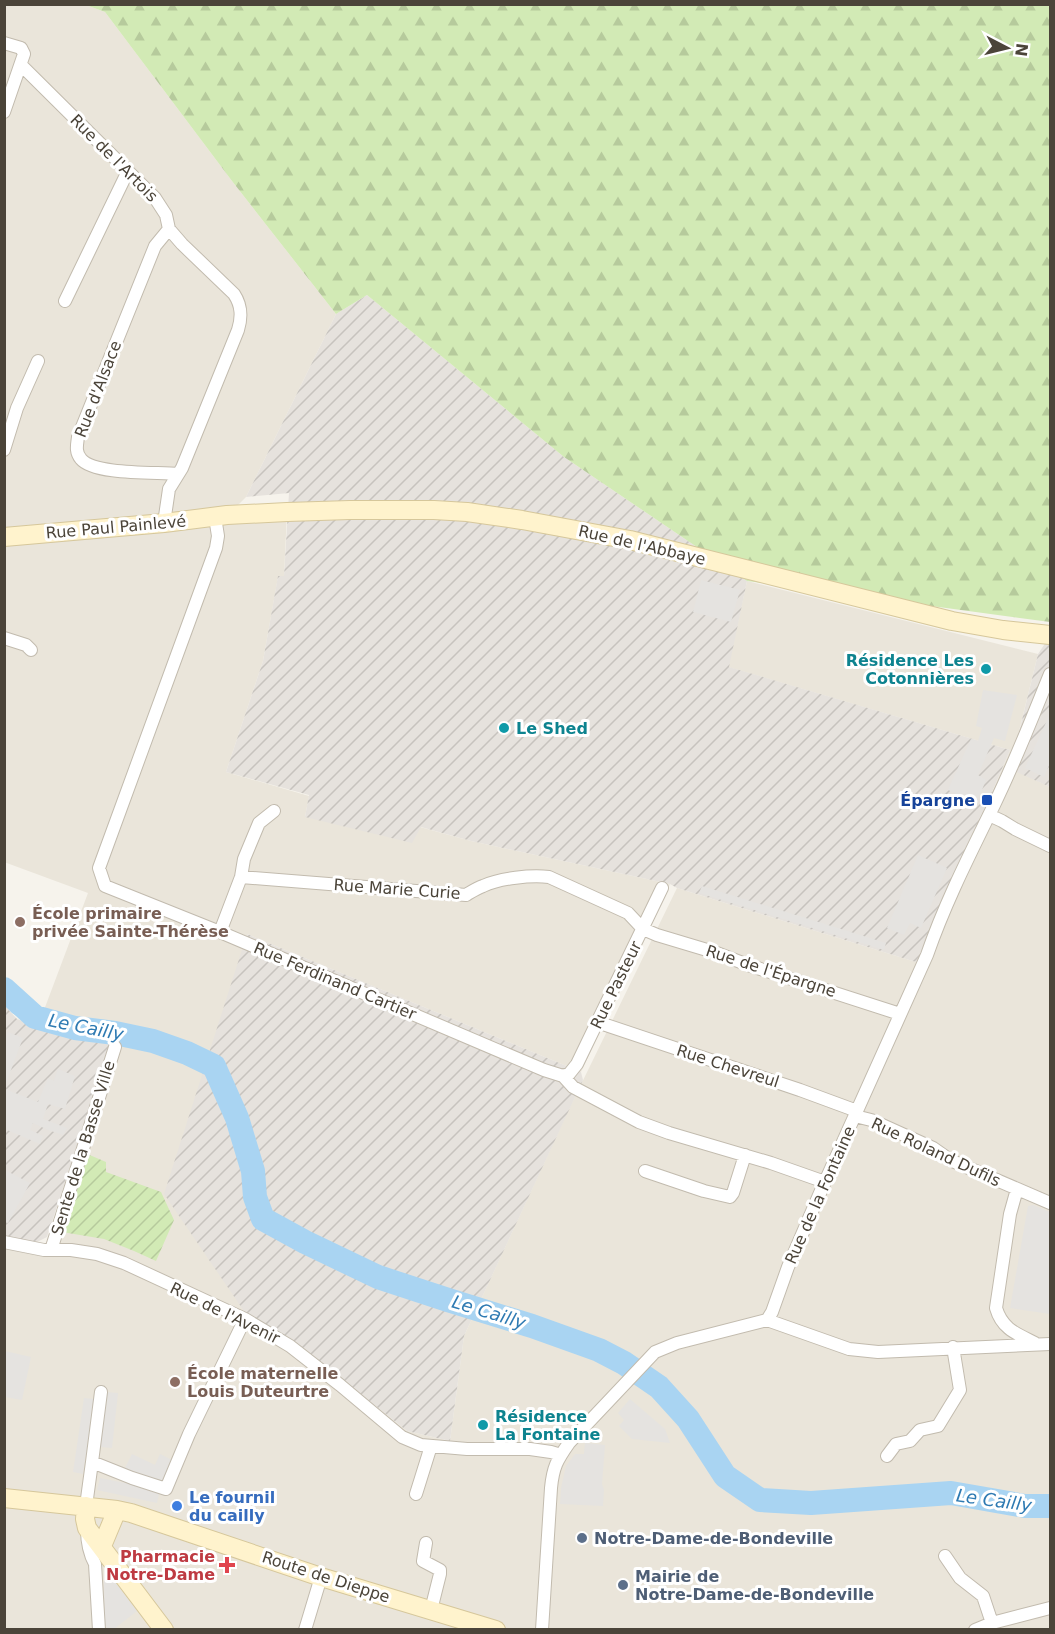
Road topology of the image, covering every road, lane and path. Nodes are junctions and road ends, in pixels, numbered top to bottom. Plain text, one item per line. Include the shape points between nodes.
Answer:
1 (4, 43) edge
2 (21, 65) junction
3 (4, 112) edge
4 (128, 171) junction
5 (169, 229) junction
6 (65, 301) dead end
7 (38, 361) dead end
8 (4, 450) edge
9 (177, 474) junction
10 (221, 516) junction
11 (164, 523) junction
12 (4, 537) edge
13 (1050, 635) edge
14 (4, 638) edge
15 (31, 650) dead end
16 (1050, 674) edge
17 (274, 811) dead end
18 (988, 816) junction
19 (1050, 846) edge
20 (241, 877) junction
21 (662, 888) dead end
22 (643, 929) junction
23 (220, 932) junction
24 (900, 1014) junction
25 (597, 1022) junction
26 (115, 1047) dead end
27 (563, 1076) junction
28 (856, 1114) junction
29 (745, 1155) junction
30 (645, 1171) dead end
31 (825, 1182) junction
32 (1017, 1189) junction
33 (1050, 1203) edge
34 (4, 1242) edge
35 (51, 1250) junction
36 (245, 1319) junction
37 (767, 1320) junction
38 (1044, 1344) edge
39 (952, 1347) junction
40 (101, 1392) dead end
41 (431, 1446) junction
42 (561, 1455) junction
43 (887, 1455) dead end
44 (92, 1462) junction
45 (416, 1494) dead end
46 (4, 1498) edge
47 (4, 1510) edge
48 (115, 1516) junction
49 (86, 1518) junction
50 (426, 1543) dead end
51 (102, 1546) junction
52 (945, 1556) dead end
53 (95, 1564) junction
54 (321, 1577) junction
55 (1050, 1608) edge
56 (431, 1610) junction
57 (992, 1623) junction
58 (462, 1625) edge
59 (99, 1629) edge
60 (164, 1629) edge
61 (306, 1629) edge
62 (495, 1629) edge
63 (542, 1629) edge
64 (975, 1629) edge

1 - 2 street, Rue de l'Artois via 24,51
2 - 3 street
2 - 4 street, Rue de l'Artois
4 - 5 street, Rue de l'Artois via 161,206
4 - 6 street
5 - 9 street, Rue de l'Artois via 234,294 241,310 238,330
5 - 9 street, Rue d'Alsace via 155,246 76,449 82,461 95,468
7 - 8 street
9 - 11 street via 169,489
10 - 11 street, Rue Paul Painlevé
10 - 13 street, Rue de l'Abbaye via 434,510 494,516 630,540 952,621
10 - 23 street, Rue Ferdinand Cartier via 216,548 99,868 105,886
11 - 12 street, Rue Paul Painlevé
14 - 15 street
16 - 18 street, Rue de la Fontaine
17 - 20 street via 259,823
18 - 19 street
18 - 24 street, Rue de la Fontaine
20 - 22 street, Rue Marie Curie via 466,895 494,882 537,875 627,913
20 - 23 street
21 - 22 street, Rue Pasteur
22 - 24 street, Rue de l'Épargne
22 - 25 street, Rue Pasteur
23 - 27 street, Rue Ferdinand Cartier
24 - 28 street, Rue de la Fontaine
25 - 27 street, Rue Pasteur via 578,1064
25 - 28 street, Rue Chevreul via 800,1090
26 - 35 street, Sente de la Basse Ville
27 - 29 street, Rue Ferdinand Cartier via 573,1087 639,1122
28 - 31 street, Rue de la Fontaine
28 - 32 street, Rue Roland Dufils
29 - 30 street via 730,1197
29 - 31 street, Rue Ferdinand Cartier
31 - 37 street, Rue de la Fontaine
32 - 33 street, Rue Roland Dufils
32 - 38 street via 996,1308 1006,1327
34 - 35 street, Rue de l'Avenir
35 - 36 street, Rue de l'Avenir via 97,1254 124,1263
36 - 41 street, Rue de l'Avenir via 290,1346 402,1437
36 - 44 street via 166,1489
37 - 39 street via 849,1349 891,1352
37 - 42 street via 655,1352
38 - 39 street
39 - 43 street via 960,1390 955,1399 938,1426 920,1430 910,1441 896,1444
40 - 44 street
41 - 42 street, Rue de l'Avenir via 530,1449
41 - 45 street
42 - 63 street via 553,1471 551,1488
44 - 49 street
46 - 49 street, Route de Dieppe
47 - 49 street, Route de Dieppe
48 - 49 street, Route de Dieppe
48 - 51 street
48 - 54 street, Route de Dieppe via 131,1513
49 - 51 street
49 - 53 street via 87,1541
50 - 56 street via 423,1561 440,1570
51 - 53 street
51 - 60 street
52 - 57 street via 960,1578 982,1596
53 - 59 street
54 - 56 street, Route de Dieppe
54 - 61 street
55 - 57 street
56 - 58 street, Route de Dieppe
57 - 64 street
58 - 62 street, Route de Dieppe

